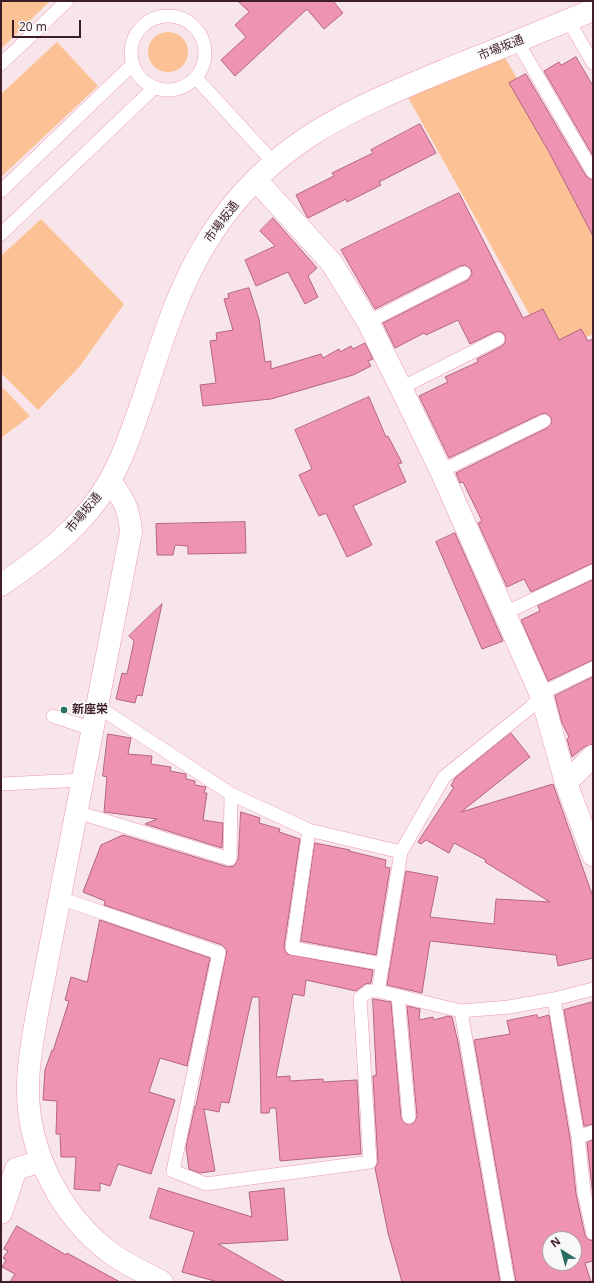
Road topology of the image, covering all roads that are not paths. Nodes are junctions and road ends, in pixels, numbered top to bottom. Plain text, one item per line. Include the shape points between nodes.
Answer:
1 (67, 1) edge
2 (593, 10) edge
3 (568, 20) junction
4 (517, 41) junction
5 (593, 63) edge
6 (1, 64) edge
7 (132, 65) junction
8 (196, 78) junction
9 (154, 88) junction
10 (273, 162) junction
11 (593, 172) edge
12 (256, 180) junction
13 (1, 191) edge
14 (1, 234) edge
15 (464, 273) dead end
16 (368, 322) junction
17 (498, 339) dead end
18 (401, 388) junction
19 (544, 420) dead end
20 (441, 471) junction
21 (110, 481) junction
22 (593, 571) edge
23 (1, 585) edge
24 (506, 613) junction
25 (593, 668) edge
26 (542, 697) junction
27 (97, 706) junction
28 (53, 716) dead end
29 (92, 729) junction
30 (593, 756) edge
31 (83, 780) junction
32 (566, 783) junction
33 (1, 784) edge
34 (231, 794) junction
35 (77, 812) junction
36 (309, 830) junction
37 (401, 852) junction
38 (593, 855) edge
39 (60, 898) junction
40 (383, 964) junction
41 (593, 989) edge
42 (378, 991) junction
43 (398, 996) junction
44 (554, 999) junction
45 (461, 1011) junction
46 (409, 1117) dead end
47 (593, 1132) edge
48 (578, 1137) junction
49 (42, 1161) junction
50 (1, 1214) edge
51 (593, 1233) edge
52 (162, 1282) edge
53 (508, 1282) edge

1 - 6 lane
2 - 3 street, 市場坂通
3 - 4 street, 市場坂通
3 - 5 lane
4 - 10 street, 市場坂通 via 360,106 313,132
4 - 11 lane
7 - 8 lane via 133,41 139,29 149,21 161,17 174,17 186,21 196,29 203,40 204,64
7 - 9 lane via 146,84
7 - 13 lane
8 - 9 lane via 180,89 168,91
8 - 10 lane
9 - 14 lane
10 - 12 street, 市場坂通
12 - 16 street via 320,248
12 - 21 street, 市場坂通 via 229,210 192,267 163,337 124,453
15 - 16 lane
16 - 18 street
17 - 18 lane
18 - 20 street
19 - 20 lane
20 - 24 street
21 - 23 street, 市場坂通 via 86,515 56,544
21 - 27 street via 122,497 129,513 131,532
22 - 24 lane
24 - 26 street
25 - 26 lane via 546,691
26 - 32 street
26 - 37 lane via 444,777
27 - 29 street
27 - 34 lane
28 - 29 lane
29 - 31 street
30 - 32 street
31 - 33 lane
31 - 35 street
32 - 38 street
34 - 35 lane via 230,859
34 - 36 lane
35 - 39 street
36 - 37 lane
36 - 40 lane via 292,948
37 - 40 lane
39 - 42 lane via 218,953 173,1171 206,1184 370,1162 360,998 369,991
39 - 49 street via 37,1014 28,1086 31,1125
40 - 42 lane
41 - 44 lane
42 - 43 lane
43 - 45 lane
43 - 46 lane
44 - 45 lane via 509,1008
44 - 48 lane
45 - 53 lane
47 - 48 lane
48 - 51 lane via 584,1192
49 - 50 street via 16,1170
49 - 52 street via 63,1202 82,1227 112,1254

